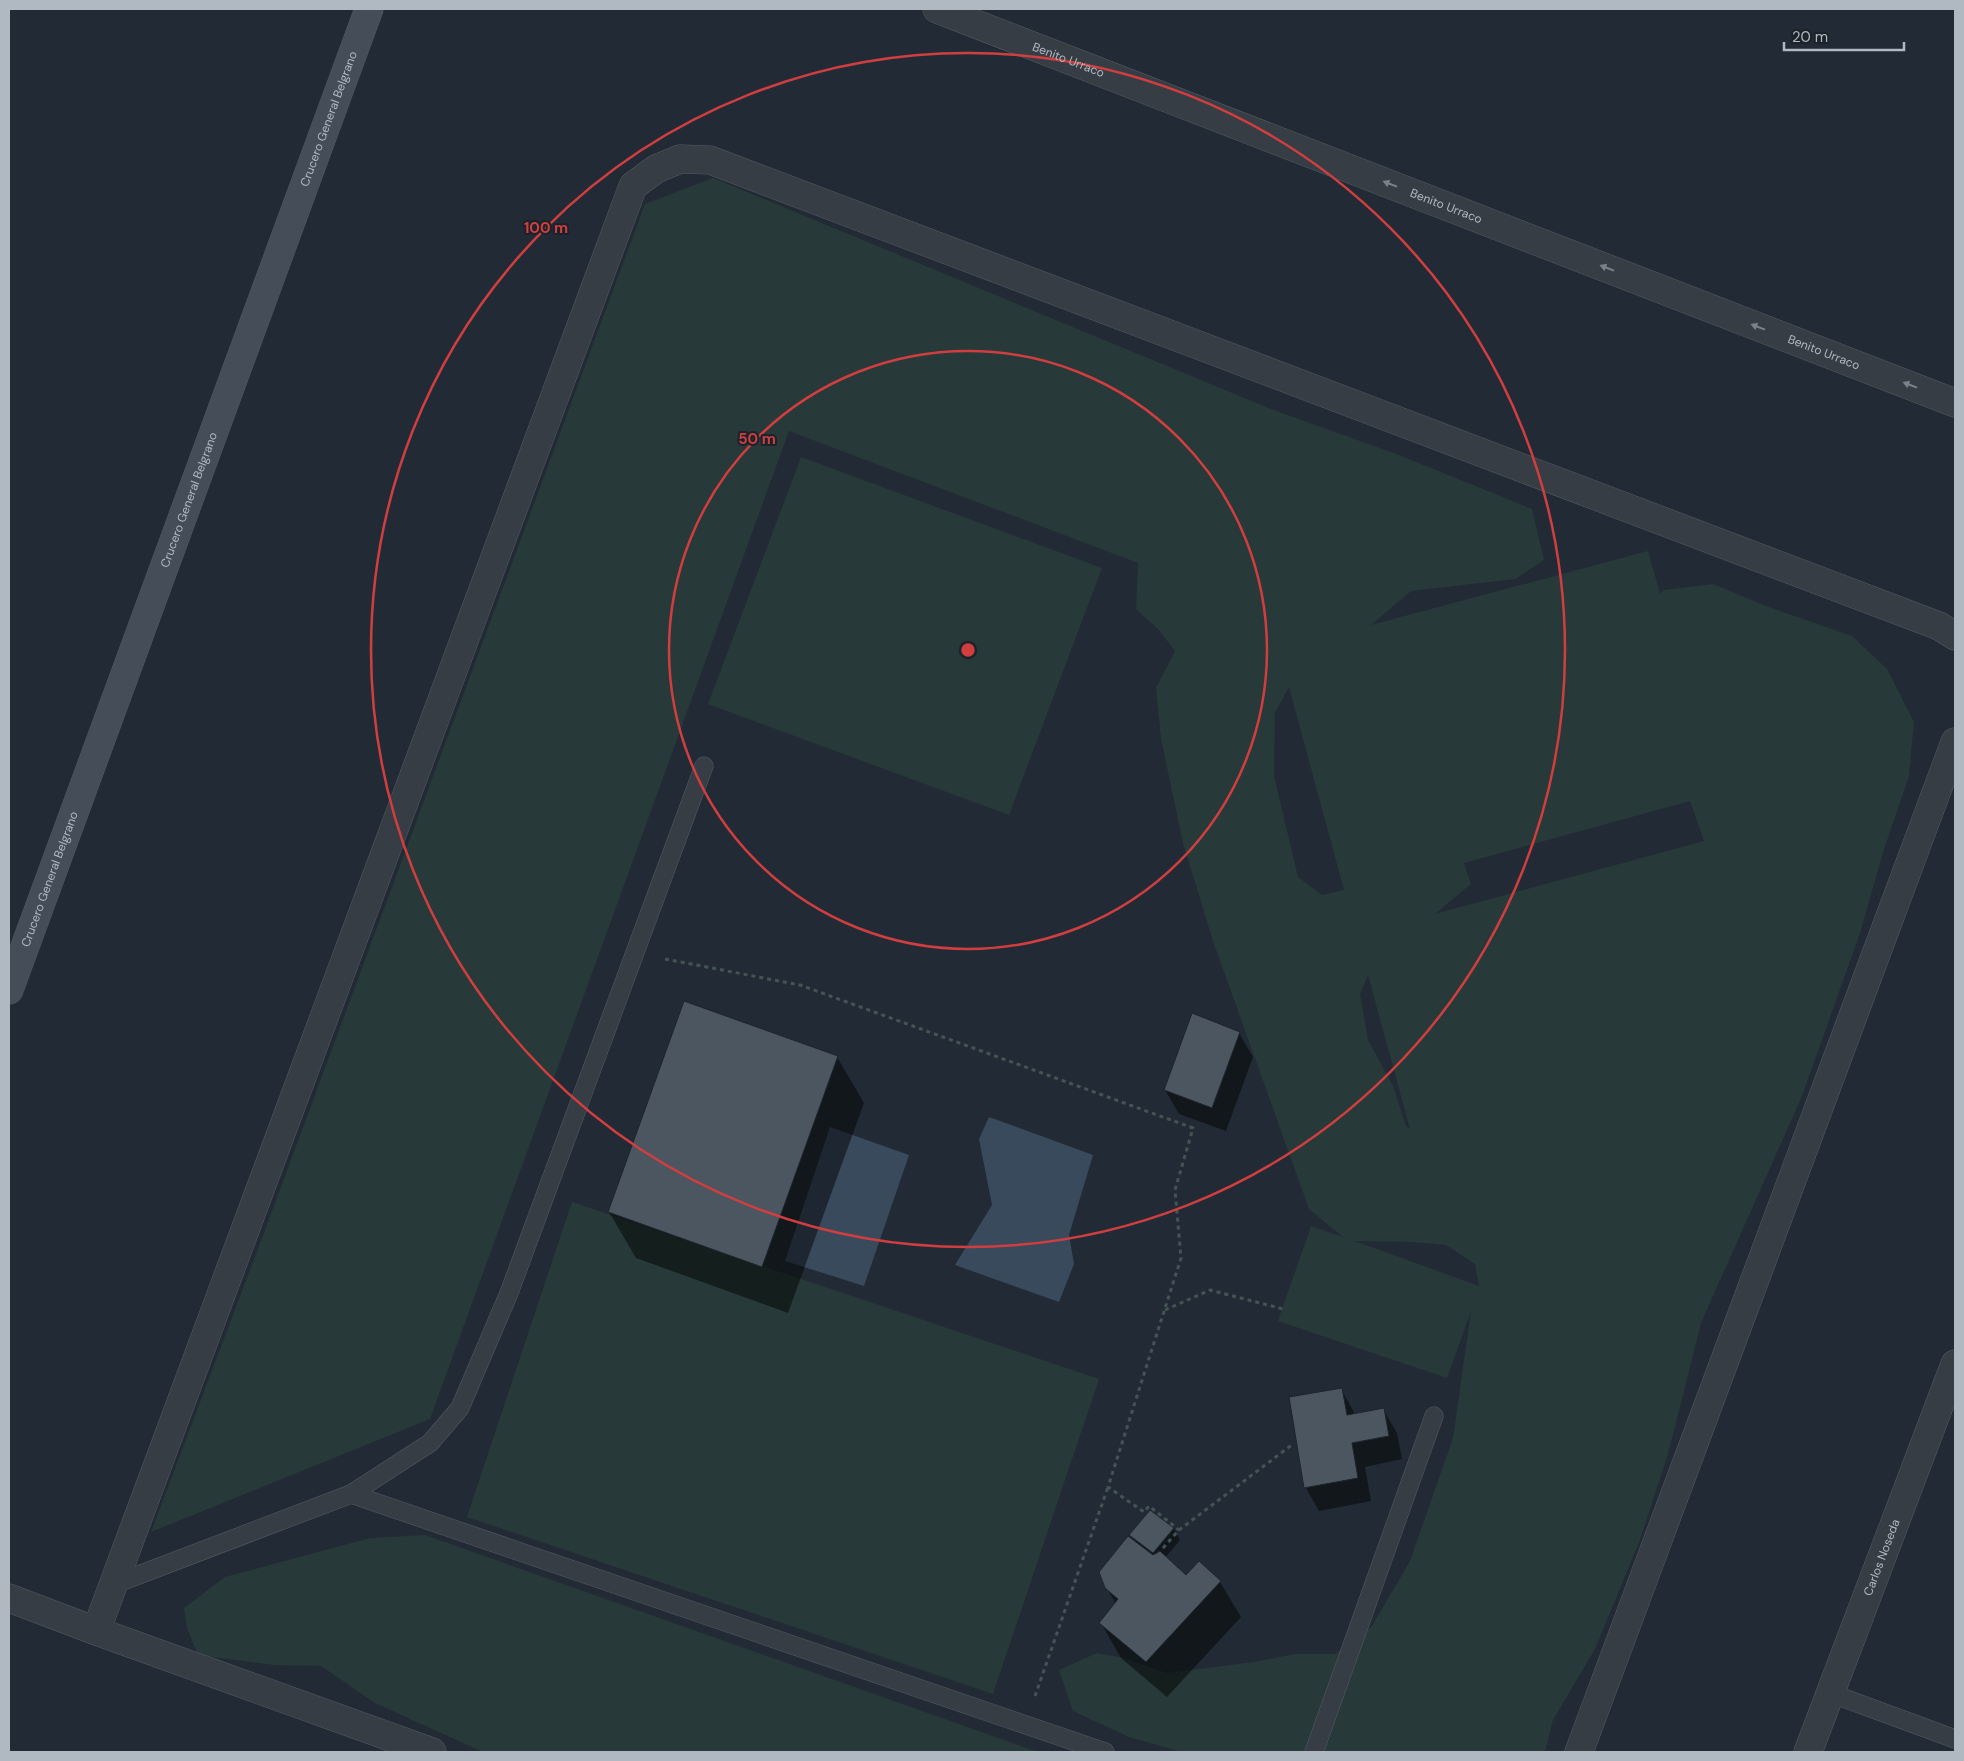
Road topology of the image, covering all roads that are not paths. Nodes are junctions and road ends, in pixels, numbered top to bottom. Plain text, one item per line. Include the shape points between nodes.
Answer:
1 (370, 9) edge
2 (937, 9) edge
3 (1955, 403) edge
4 (1955, 636) edge
5 (1955, 742) edge
6 (704, 766) dead end
7 (9, 990) edge
8 (1955, 1364) edge
9 (1434, 1416) dead end
10 (351, 1494) junction
11 (114, 1584) junction
12 (9, 1598) edge
13 (96, 1631) junction
14 (1830, 1693) junction
15 (1955, 1739) edge
16 (432, 1752) edge
17 (1105, 1752) edge
18 (1314, 1752) edge
19 (1579, 1752) edge
20 (1808, 1752) edge

1 - 7 main road, Crucero General Belgrano
3 -> 2 street, Benito Urraco
4 - 11 street via 1939,626 710,160 680,159 656,169 633,186
5 - 19 street
6 - 10 lane via 509,1293 460,1408 430,1444
8 - 14 street, Carlos Noseda
9 - 18 lane
10 - 11 lane
10 - 17 lane
11 - 13 street
12 - 13 street
13 - 16 street
14 - 15 lane
14 - 20 street, Carlos Noseda

